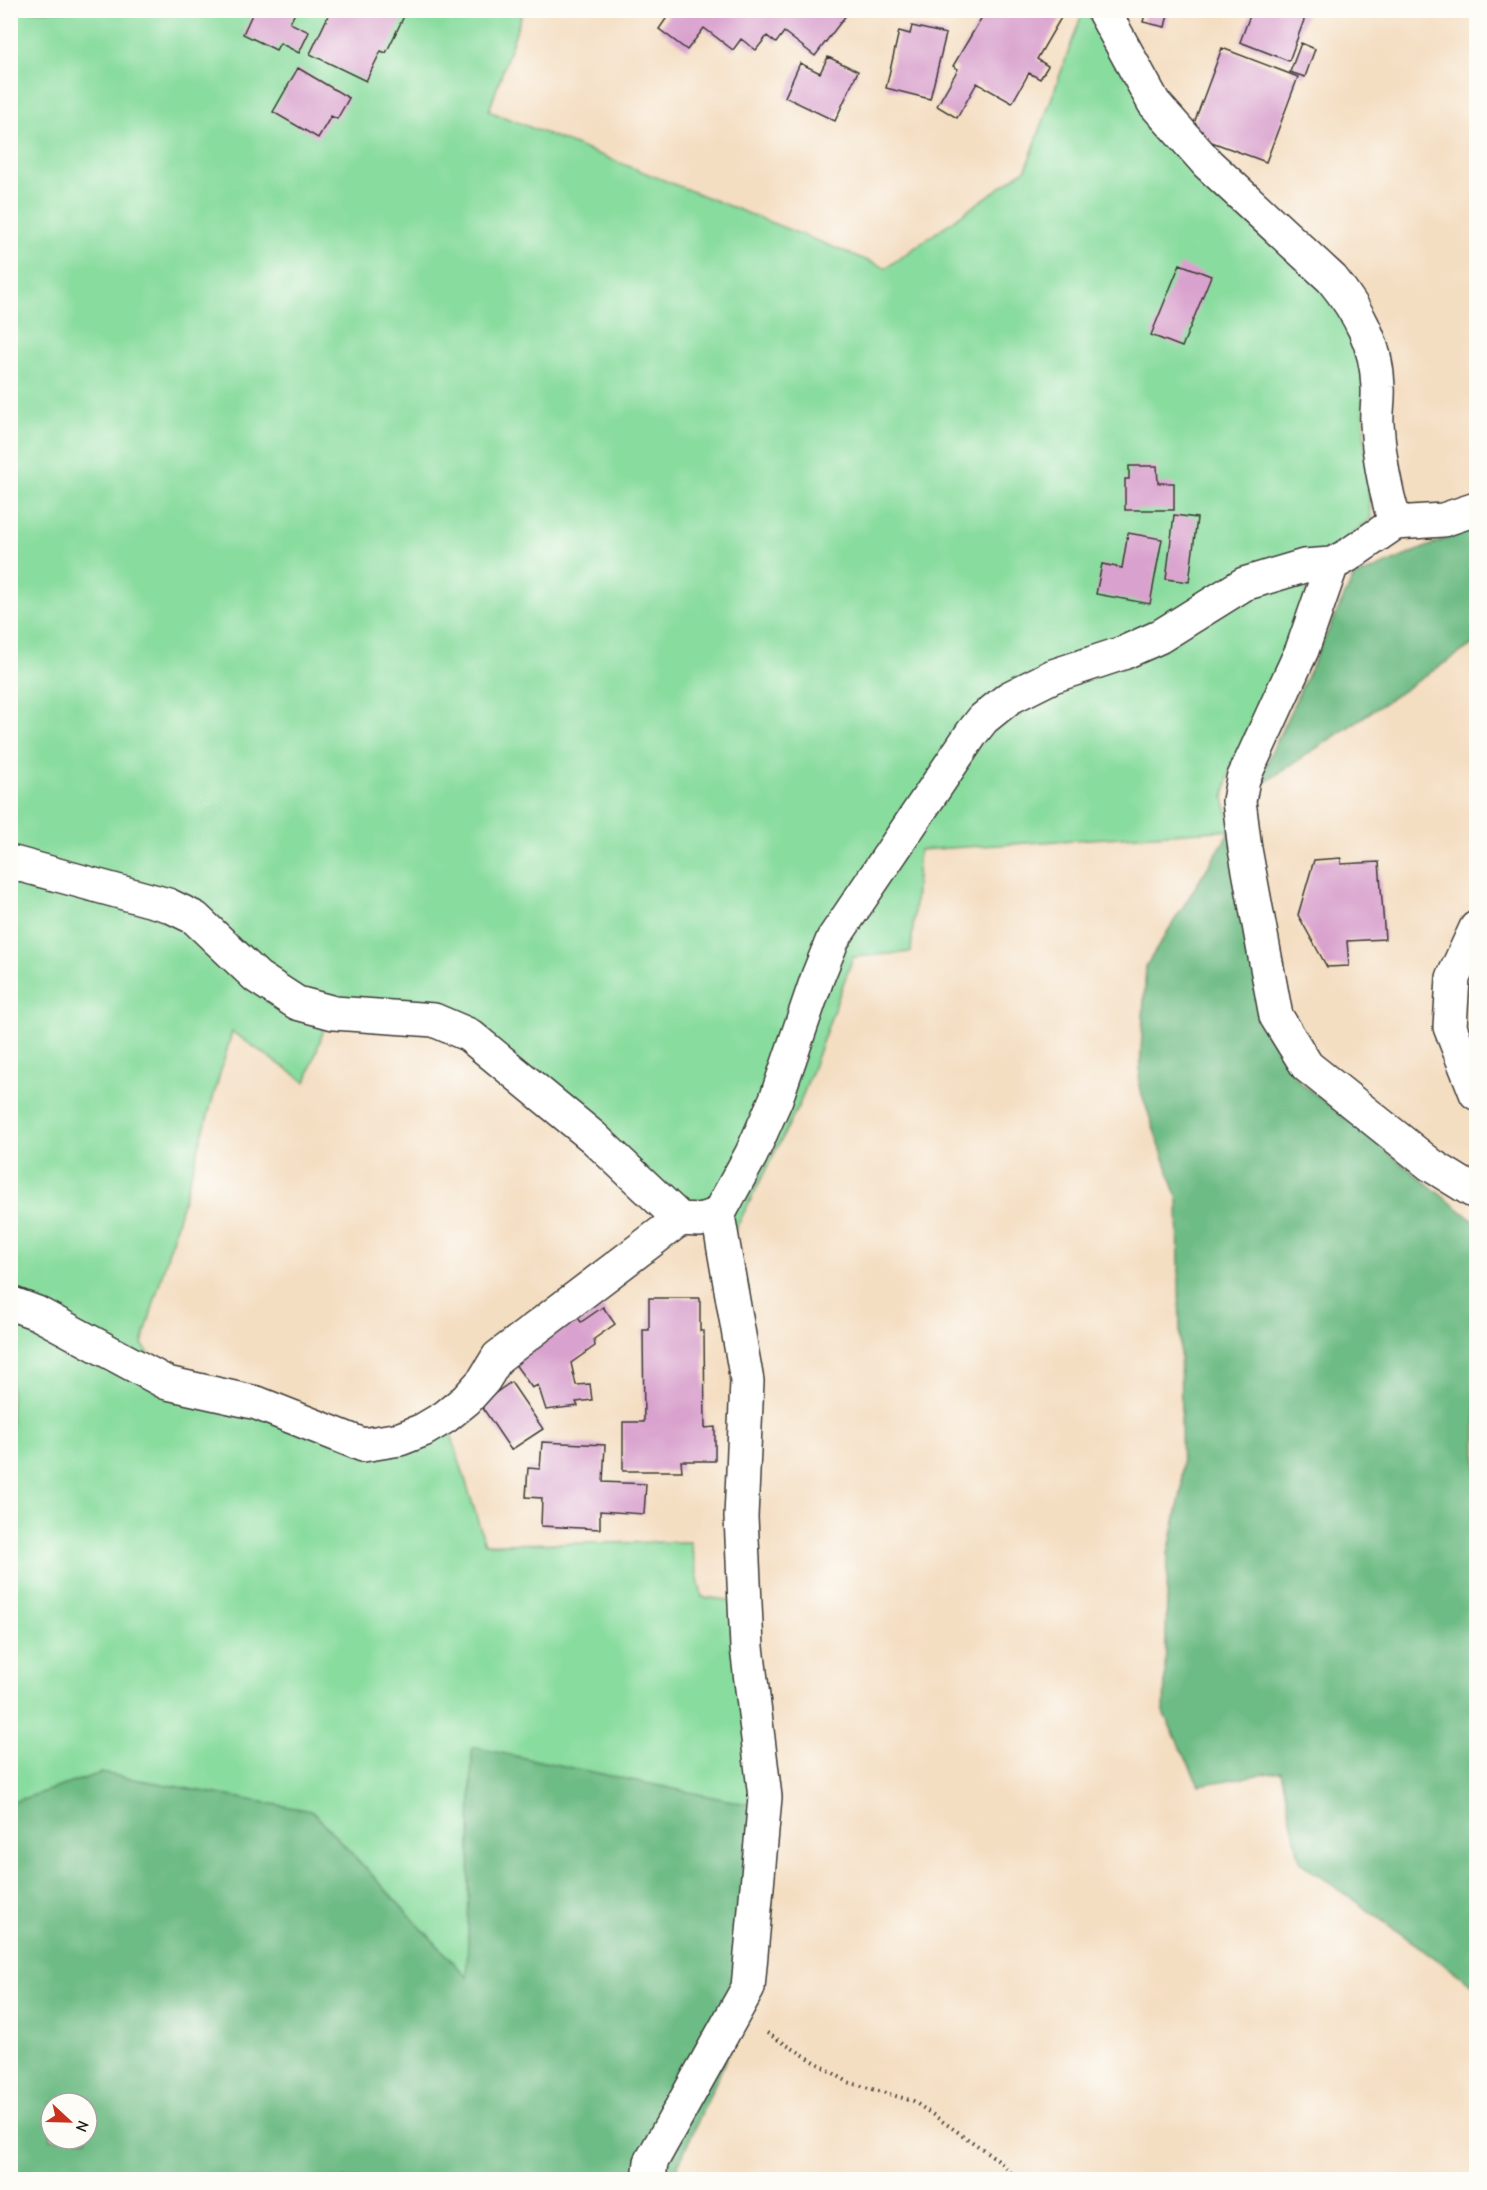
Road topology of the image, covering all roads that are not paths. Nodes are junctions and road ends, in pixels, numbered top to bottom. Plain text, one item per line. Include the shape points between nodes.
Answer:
1 (1103, 10) edge
2 (1476, 509) edge
3 (1395, 523) junction
4 (1332, 564) junction
5 (10, 862) edge
6 (1476, 928) edge
7 (1476, 1093) edge
8 (1476, 1191) edge
9 (718, 1215) junction
10 (680, 1218) junction
11 (10, 1303) edge
12 (649, 2180) edge

1 - 3 street via 1154,102 1208,164 1332,279 1364,325 1376,365 1379,455
2 - 3 street via 1443,520
3 - 4 street
4 - 8 street via 1302,650 1244,779 1239,801 1275,1016 1307,1066 1431,1165
4 - 9 street via 1304,566 1244,584 1159,637 1044,681 1009,698 983,719 833,939 776,1099
5 - 10 street via 177,909 195,918 257,977 297,1003 334,1013 434,1020 469,1035 593,1137
6 - 7 street via 1453,978 1450,1027
9 - 10 street via 699,1220
9 - 12 street via 747,1381 741,1517 747,1647 765,1797 748,1988 651,2162
10 - 11 street via 498,1357 484,1380 445,1418 400,1439 363,1445 257,1403 167,1383 37,1313

